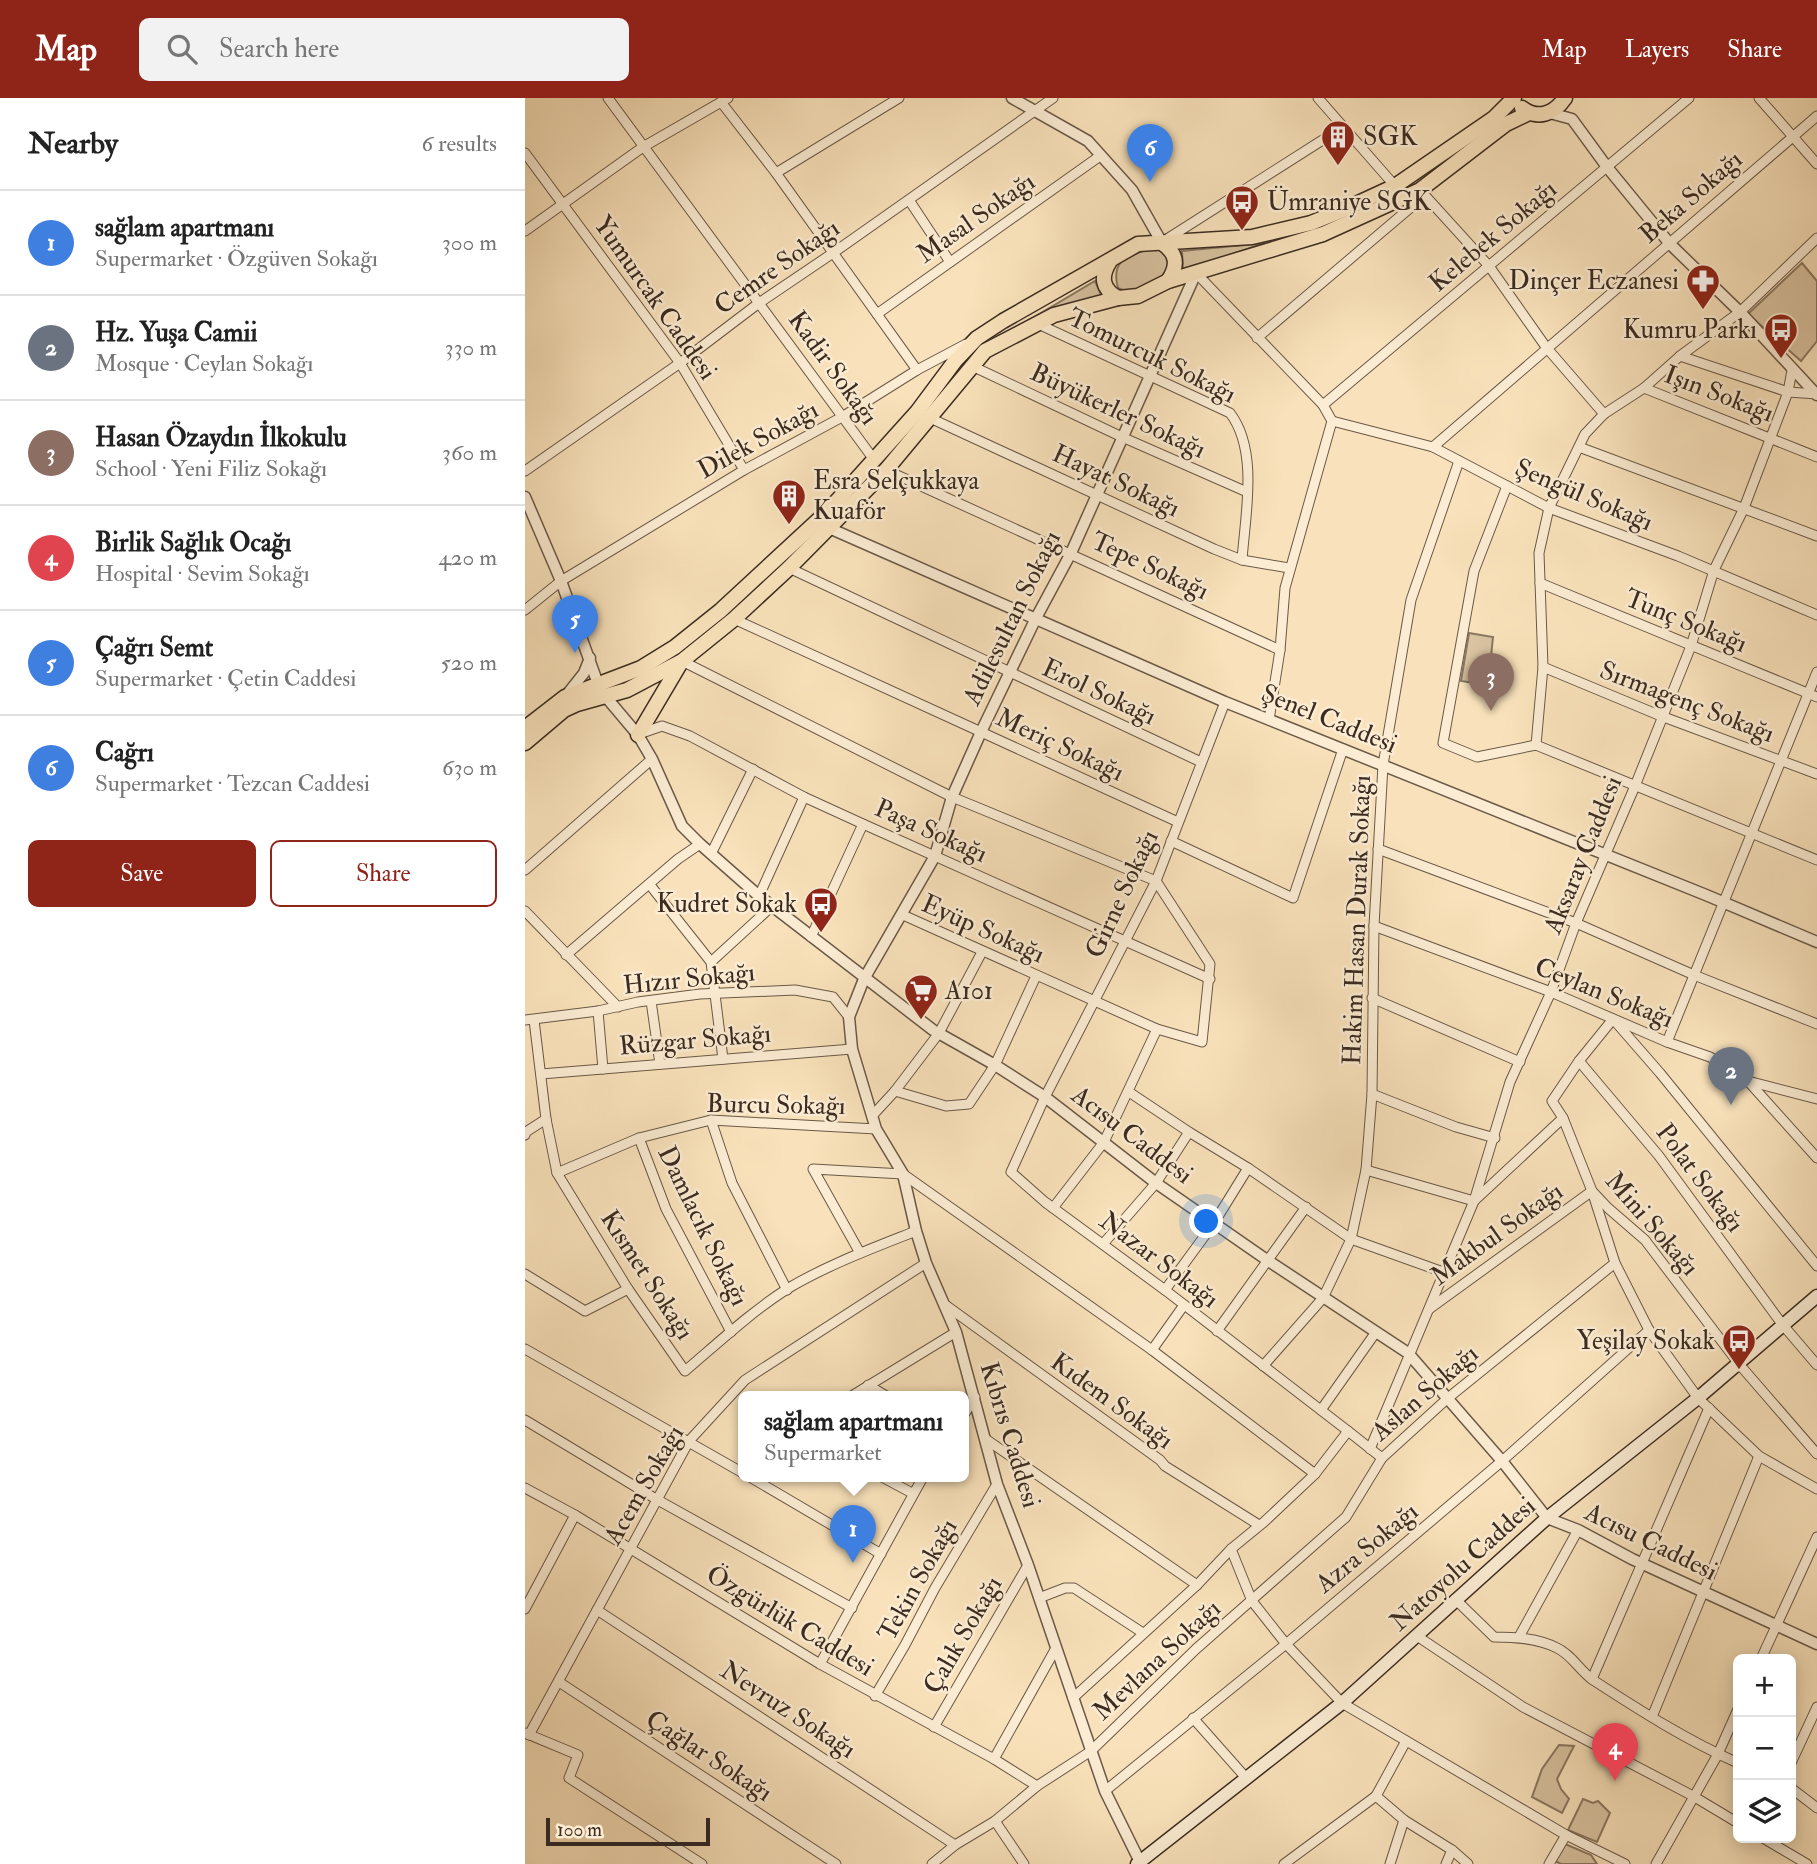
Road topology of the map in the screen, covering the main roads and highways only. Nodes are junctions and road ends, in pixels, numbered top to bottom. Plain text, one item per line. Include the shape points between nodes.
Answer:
1 (1515, 98) edge
2 (1565, 98) edge
3 (1529, 113) junction
4 (1162, 243) junction
5 (1110, 260) junction
6 (1168, 281) junction
7 (1118, 298) junction
8 (880, 465) junction
9 (682, 661) junction
10 (525, 728) edge
11 (638, 735) road end
12 (525, 743) edge
13 (1817, 1296) edge
14 (1139, 1863) edge

1 - 3 main road
1 - 4 main road via 1494,118 1395,186 1311,223 1243,238
2 - 3 main road via 1550,113
3 - 6 main road via 1506,124 1420,190 1323,234
4 - 5 main road via 1138,244
4 - 6 main road via 1176,259
5 - 7 main road via 1104,283
5 - 8 main road via 977,338 955,361
6 - 7 main road via 1148,293
7 - 8 main road via 1054,315 985,351 930,418
8 - 9 main road via 789,568
8 - 10 main road via 675,647 641,668 565,696
9 - 11 main road
9 - 12 main road via 649,680 564,710
13 - 14 main road, Natoyolu Caddesi via 1547,1518 1342,1703

